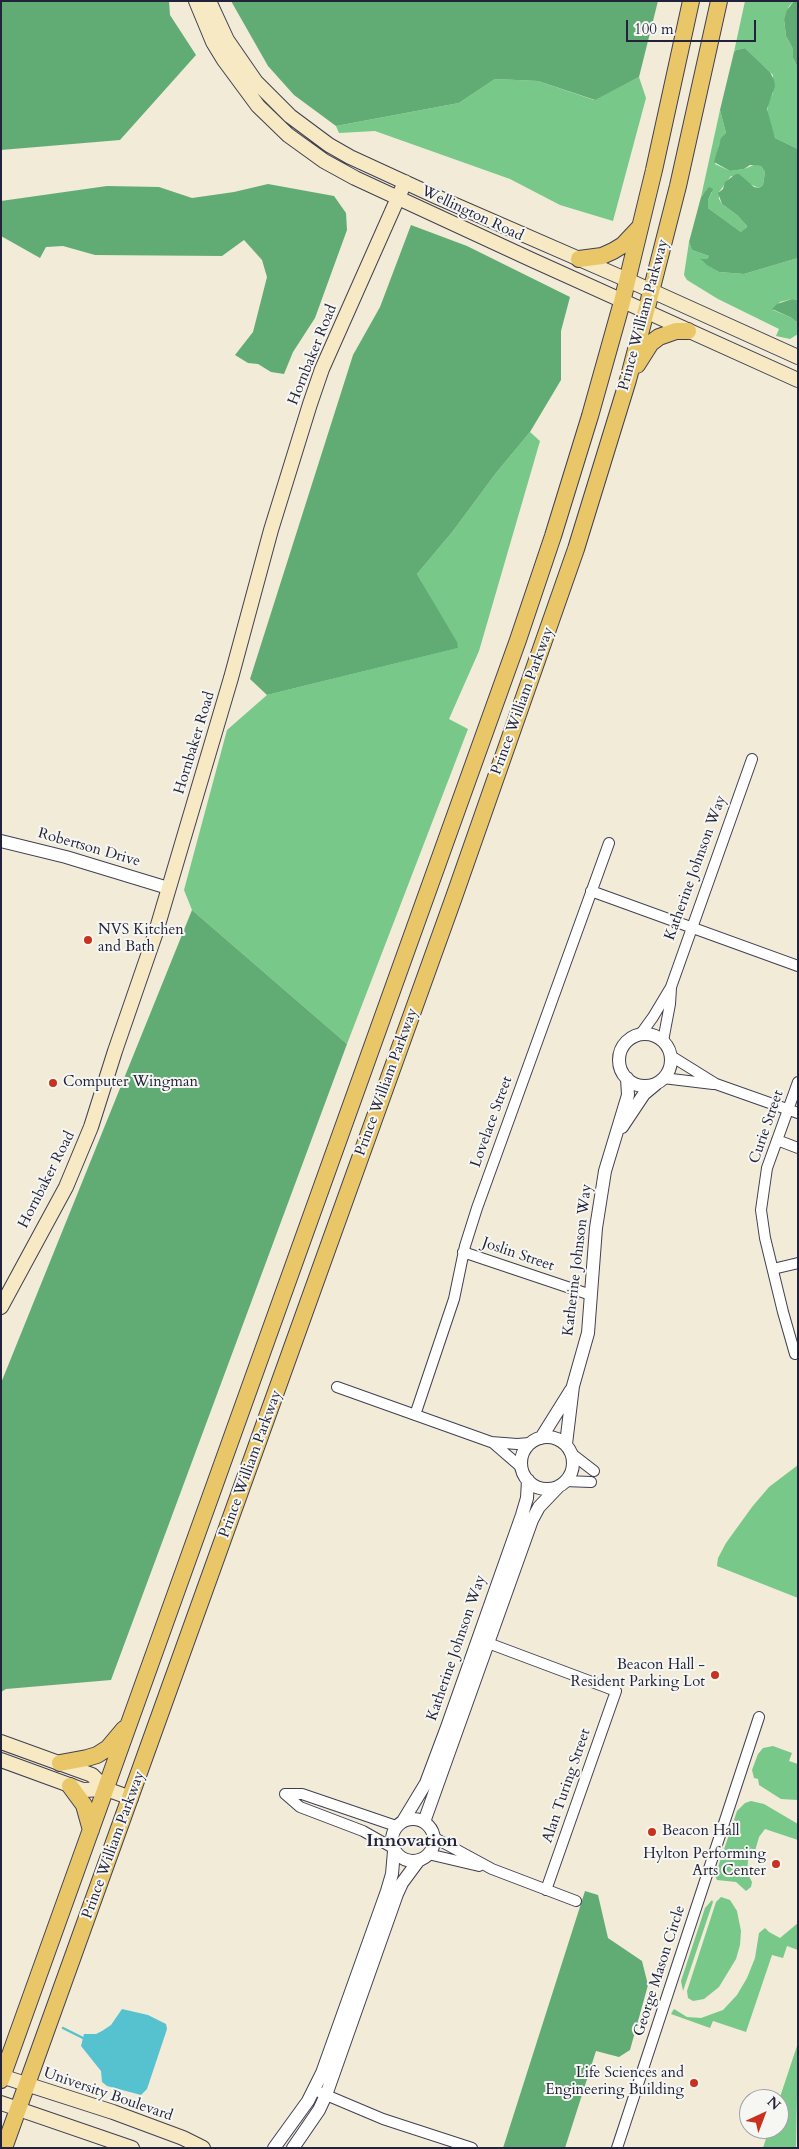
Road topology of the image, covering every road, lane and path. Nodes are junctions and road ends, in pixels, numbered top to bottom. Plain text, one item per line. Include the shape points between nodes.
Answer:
1 (196, 1) edge
2 (209, 1) edge
3 (691, 1) edge
4 (719, 1) edge
5 (404, 182) junction
6 (399, 199) junction
7 (641, 223) junction
8 (579, 259) junction
9 (628, 280) junction
10 (651, 290) junction
11 (622, 302) junction
12 (645, 312) junction
13 (688, 331) junction
14 (798, 357) edge
15 (797, 377) edge
16 (628, 380) junction
17 (752, 759) dead end
18 (1, 841) edge
19 (609, 843) dead end
20 (168, 888) junction
21 (591, 891) junction
22 (692, 928) junction
23 (798, 966) edge
24 (671, 987) junction
25 (640, 1035) junction
26 (663, 1041) junction
27 (671, 1056) junction
28 (627, 1078) junction
29 (660, 1081) junction
30 (798, 1082) edge
31 (716, 1084) junction
32 (793, 1112) edge
33 (615, 1137) junction
34 (777, 1140) junction
35 (798, 1148) edge
36 (463, 1252) junction
37 (798, 1263) edge
38 (773, 1269) junction
39 (591, 1296) junction
40 (1, 1307) edge
41 (798, 1353) edge
42 (573, 1386) junction
43 (337, 1387) dead end
44 (415, 1415) junction
45 (536, 1440) junction
46 (491, 1442) junction
47 (569, 1449) junction
48 (594, 1471) dead end
49 (525, 1474) junction
50 (591, 1482) dead end
51 (562, 1484) junction
52 (488, 1643) junction
53 (759, 1717) dead end
54 (130, 1721) junction
55 (1, 1742) edge
56 (1, 1760) edge
57 (60, 1763) junction
58 (70, 1786) junction
59 (106, 1789) junction
60 (131, 1798) junction
61 (424, 1822) junction
62 (400, 1824) junction
63 (91, 1830) junction
64 (433, 1837) junction
65 (394, 1850) junction
66 (424, 1857) junction
67 (492, 1869) junction
68 (546, 1890) junction
69 (576, 1901) dead end
70 (2, 2078) edge
71 (27, 2084) junction
72 (314, 2090) junction
73 (326, 2095) junction
74 (1, 2104) edge
75 (19, 2110) junction
76 (4, 2148) edge
77 (132, 2148) edge
78 (203, 2148) edge
79 (274, 2148) edge
80 (293, 2148) edge
81 (472, 2148) edge
82 (617, 2148) edge

1 - 6 main road, Wellington Road via 224,60 274,122 324,161
2 - 5 main road, Wellington Road via 241,62 290,116 329,145
3 - 7 highway, Prince William Parkway
4 - 10 highway, Prince William Parkway
5 - 6 main road, Hornbaker Road
5 - 8 main road, Wellington Road
6 - 11 main road, Wellington Road
6 - 20 main road, Hornbaker Road via 335,337 310,404
7 - 8 highway via 632,237 613,251
7 - 9 highway, Prince William Parkway
8 - 9 main road, Wellington Road
9 - 10 main road, Wellington Road
9 - 11 highway, Prince William Parkway
10 - 12 highway, Prince William Parkway
10 - 14 main road, Wellington Road
11 - 12 main road, Wellington Road
11 - 54 highway, Prince William Parkway via 590,416 521,632
12 - 13 main road, Wellington Road
12 - 16 highway, Prince William Parkway
13 - 15 main road, Wellington Road
13 - 16 highway via 668,333 651,343
16 - 60 highway, Prince William Parkway via 550,626
17 - 22 street, Katherine Johnson Way
18 - 20 street, Robertson Drive
19 - 21 street, Lovelace Street
20 - 40 main road, Hornbaker Road via 78,1162
21 - 22 street
21 - 36 street, Lovelace Street
22 - 23 street
22 - 24 street, Katherine Johnson Way
24 - 25 street, Katherine Johnson Way
24 - 26 street, Katherine Johnson Way
25 - 26 street via 656,1036
25 - 28 street via 625,1044 621,1051 621,1068
26 - 27 street
27 - 29 street via 671,1064
27 - 31 street
28 - 29 street via 648,1086
28 - 33 street, Katherine Johnson Way via 628,1094
29 - 31 street
29 - 33 street, Katherine Johnson Way via 644,1094
30 - 32 street, Curie Street
31 - 32 street
32 - 34 street, Curie Street
33 - 39 street, Katherine Johnson Way via 605,1171 596,1228
34 - 35 street
34 - 38 street, Curie Street via 767,1168 761,1210
36 - 39 street, Joslin Street
36 - 44 street, Lovelace Street via 454,1299
37 - 38 street
38 - 41 street, Curie Street via 795,1354
39 - 42 street, Katherine Johnson Way via 588,1333
42 - 45 street, Katherine Johnson Way
42 - 47 street, Katherine Johnson Way
43 - 44 street
44 - 46 street
45 - 46 street via 517,1444
45 - 47 street via 555,1438
45 - 49 street via 522,1457
46 - 49 street
47 - 48 street
47 - 51 street via 573,1466
49 - 51 street via 542,1488
49 - 62 street, Katherine Johnson Way via 527,1498 522,1515 443,1737 426,1783
50 - 51 street
51 - 52 street, Katherine Johnson Way via 539,1507 532,1520
52 - 61 street, Katherine Johnson Way
52 - 68 street, Alan Turing Street via 616,1691
53 - 82 street, George Mason Circle
54 - 57 highway via 102,1752
54 - 59 highway, Prince William Parkway
55 - 57 main road
56 - 58 main road
57 - 59 main road via 92,1775
58 - 59 main road via 83,1790
58 - 63 highway via 84,1806
59 - 60 main road
59 - 63 highway, Prince William Parkway
60 - 71 highway, Prince William Parkway
61 - 62 street via 412,1819
61 - 64 street
62 - 65 street via 392,1838
62 - 65 street via 302,1794 285,1794 300,1807 363,1831
63 - 70 highway, Prince William Parkway
64 - 66 street via 433,1844
64 - 67 street
65 - 66 street via 406,1860
65 - 72 street via 392,1874 384,1899
66 - 67 street
66 - 73 street via 397,1894
67 - 68 street
68 - 69 street
70 - 71 main road, University Boulevard
71 - 75 highway, Prince William Parkway
71 - 78 main road, University Boulevard via 113,2112
72 - 73 street
72 - 79 street
73 - 80 street
73 - 81 street via 383,2119
74 - 75 main road
75 - 76 highway, Prince William Parkway
75 - 77 main road

